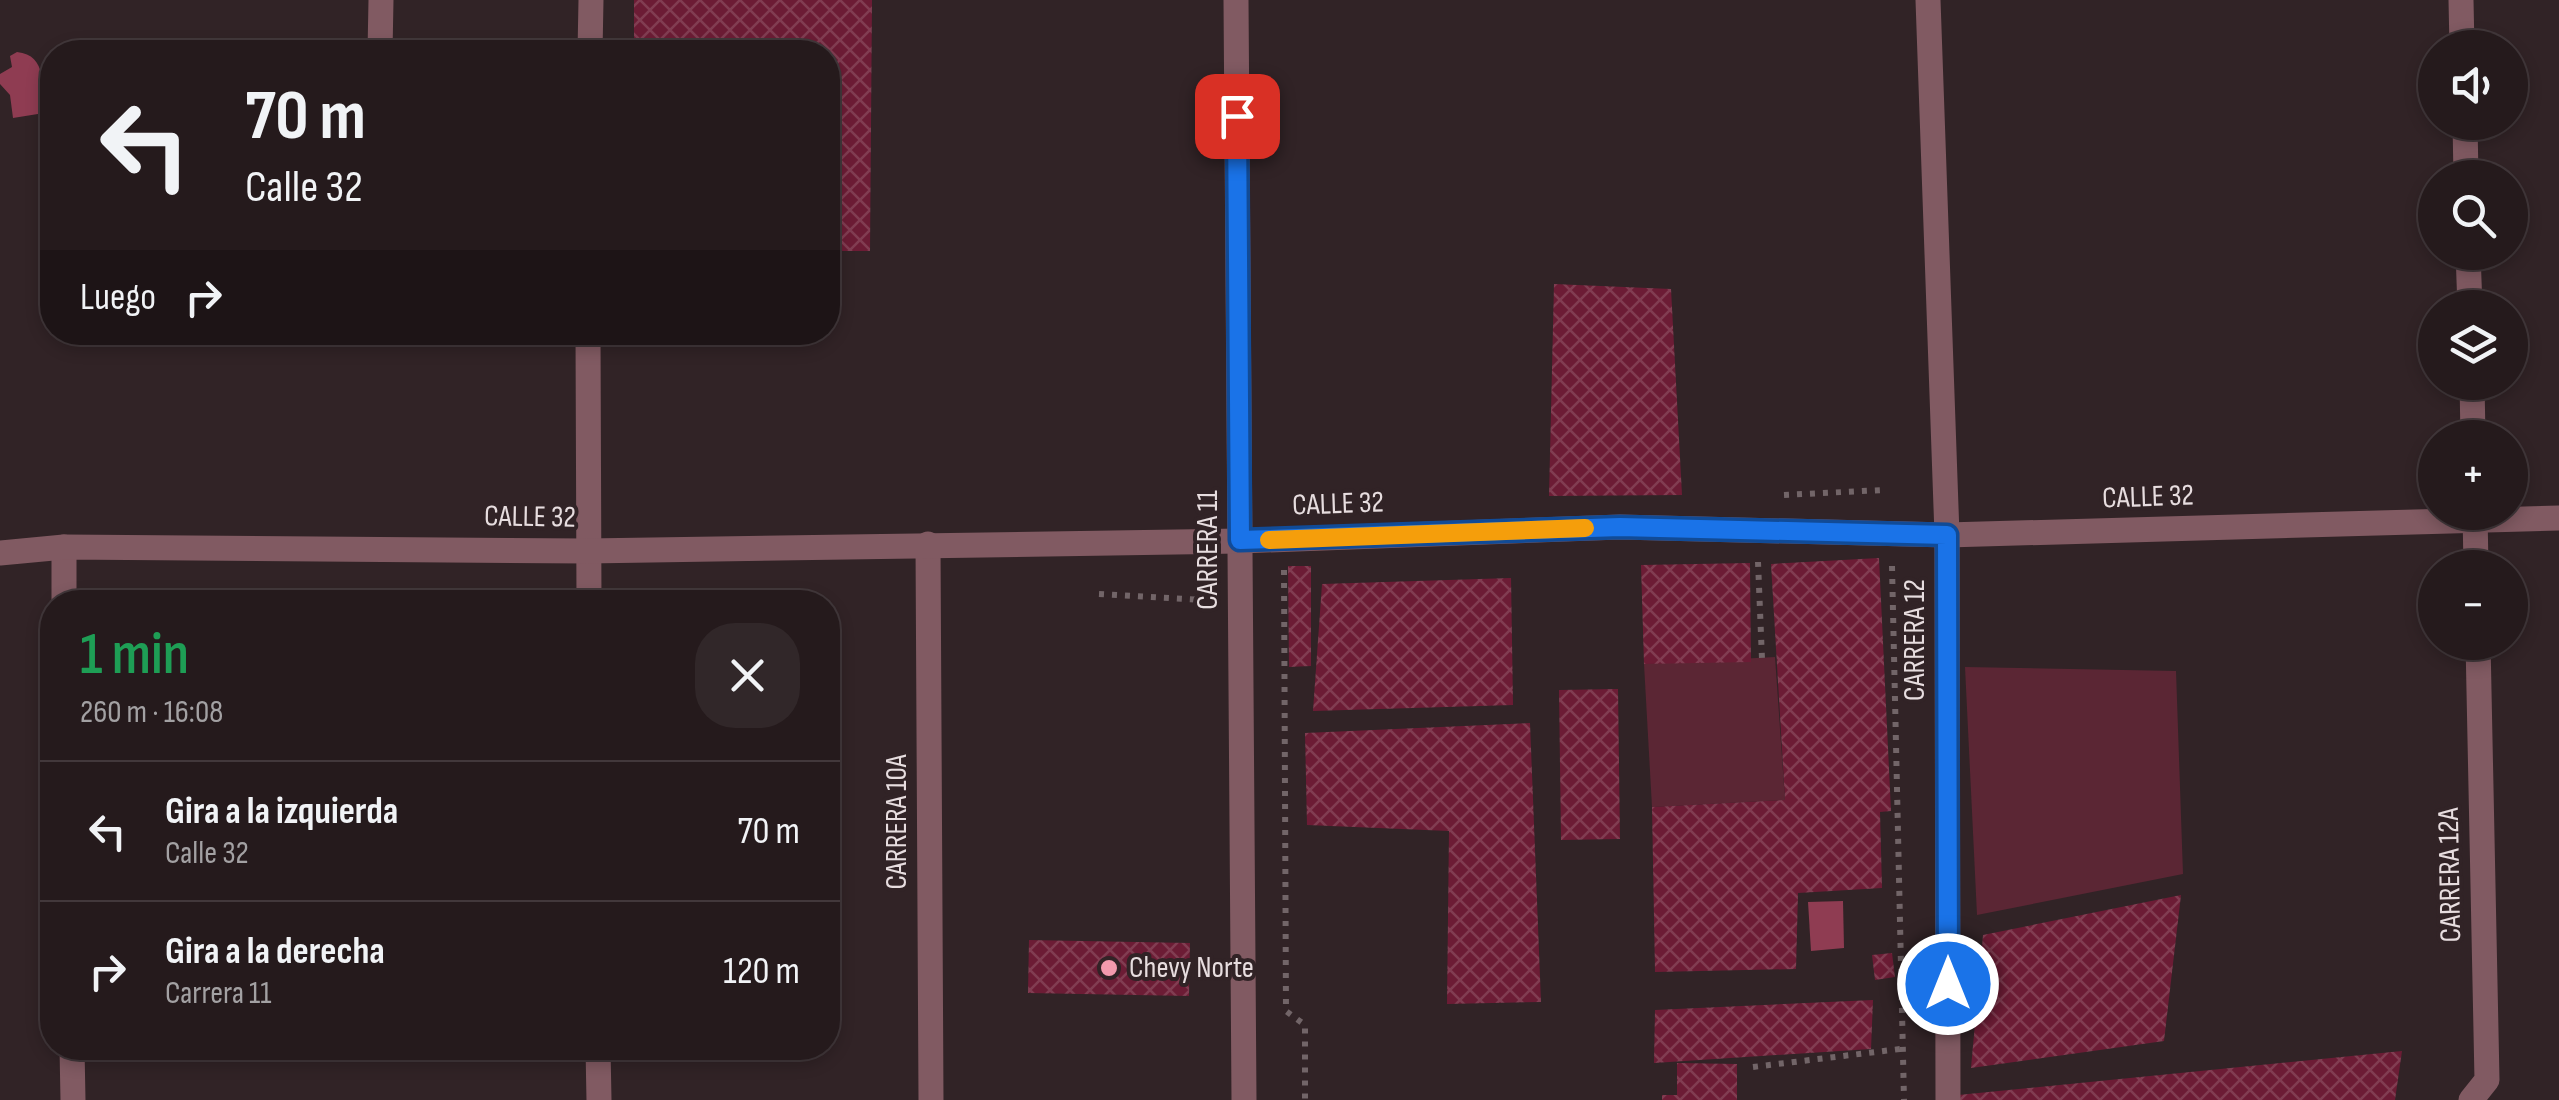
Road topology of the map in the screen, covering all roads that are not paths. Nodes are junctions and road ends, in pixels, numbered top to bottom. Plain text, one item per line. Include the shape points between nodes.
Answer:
1 (380, 0) edge
2 (590, 0) edge
3 (1236, 0) edge
4 (1928, 0) edge
5 (2461, 0) edge
6 (2462, 30) edge
7 (380, 40) edge
8 (590, 40) edge
9 (588, 345) edge
10 (2528, 517) edge
11 (2418, 518) edge
12 (2559, 518) edge
13 (1947, 535) junction
14 (1240, 540) junction
15 (928, 544) junction
16 (64, 547) junction
17 (587, 551) junction
18 (0, 553) edge
19 (64, 590) edge
20 (588, 590) edge
21 (2478, 660) edge
22 (72, 1060) edge
23 (598, 1060) edge
24 (73, 1100) edge
25 (599, 1100) edge
26 (931, 1100) edge
27 (1244, 1100) edge
28 (1948, 1100) edge
29 (2471, 1100) edge

1 - 7 street
2 - 8 street
3 - 14 street, CARRERA 11
4 - 13 street, CARRERA 12
5 - 6 street
9 - 17 street
10 - 12 street, CALLE 32
11 - 13 street, CALLE 32
13 - 14 street, CALLE 32 via 1620,527
13 - 28 street, CARRERA 12
14 - 15 street, CALLE 32
14 - 27 street, CARRERA 11
15 - 17 street, CALLE 32
15 - 26 street, CARRERA 10A
16 - 17 street, CALLE 32
16 - 18 street, CALLE 32
16 - 19 street
17 - 20 street
21 - 29 street, CARRERA 12A via 2486,1080
22 - 24 street
23 - 25 street

